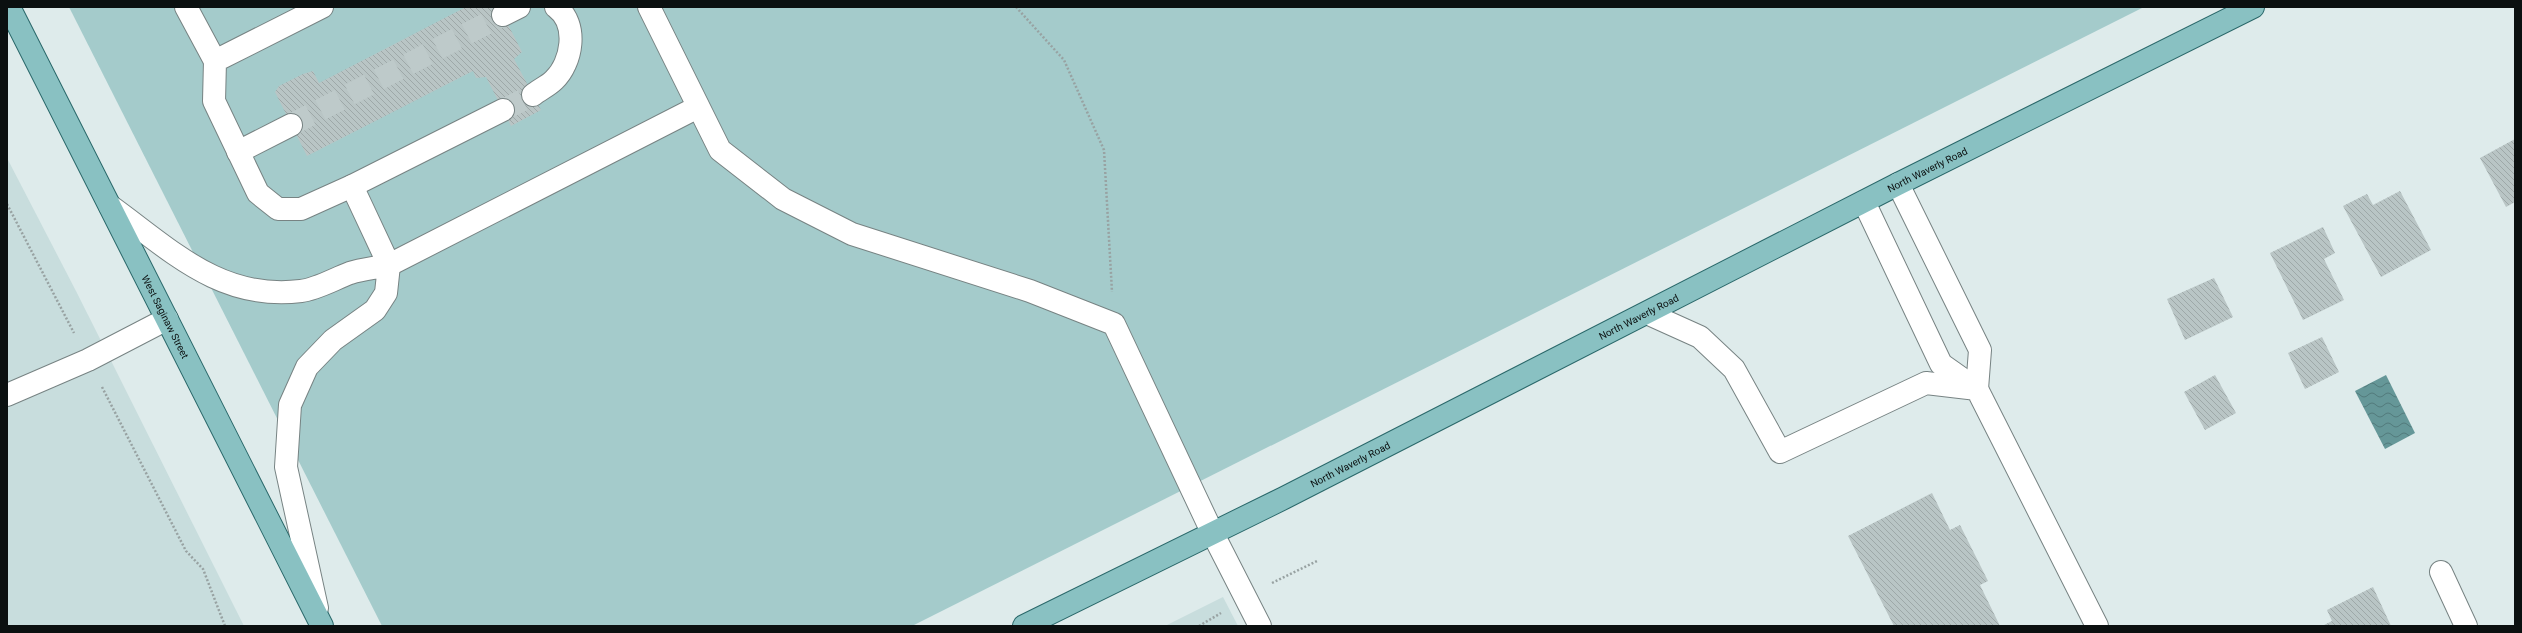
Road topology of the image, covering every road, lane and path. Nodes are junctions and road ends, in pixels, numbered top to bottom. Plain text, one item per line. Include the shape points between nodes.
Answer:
1 (9, 7) edge
2 (186, 7) edge
3 (322, 7) edge
4 (556, 7) edge
5 (649, 7) edge
6 (1016, 7) edge
7 (2253, 7) edge
8 (215, 61) junction
9 (533, 95) tunnel mouth
10 (698, 107) junction
11 (503, 110) tunnel mouth
12 (291, 124) tunnel mouth
13 (238, 152) junction
14 (1898, 184) junction
15 (352, 186) junction
16 (1864, 202) junction
17 (7, 204) edge
18 (110, 206) junction
19 (389, 265) junction
20 (1648, 314) junction
21 (167, 319) junction
22 (1114, 324) junction
23 (88, 360) junction
24 (1977, 389) junction
25 (7, 395) edge
26 (1212, 532) junction
27 (2441, 572) dead end
28 (319, 625) edge
29 (224, 626) edge
30 (1024, 626) edge
31 (1260, 626) edge
32 (2097, 626) edge
33 (2466, 626) edge

1 - 18 main road, West Saginaw Street
2 - 8 lane
3 - 8 lane
4 - 9 lane via 569,25 571,46 566,64 553,81
5 - 10 lane
6 - 22 path via 1064,60 1104,150
7 - 14 main road, North Waverly Road
8 - 13 lane via 214,102
10 - 19 lane
10 - 22 lane via 720,150 783,198 852,234 1030,291
11 - 15 lane
12 - 13 lane
13 - 15 lane via 258,193 278,209 301,209
14 - 16 main road, North Waverly Road
14 - 24 lane via 1980,350
15 - 19 lane
16 - 20 main road, North Waverly Road
16 - 24 lane via 1941,364
17 - 23 path
18 - 19 lane via 215,280 239,288 270,293 303,291 352,273
18 - 21 main road, West Saginaw Street
19 - 28 lane via 386,293 374,310 333,340 307,367 290,406 286,467
20 - 24 lane via 1700,337 1734,369 1780,452 1926,383
20 - 26 main road, North Waverly Road
21 - 23 lane
21 - 28 main road, West Saginaw Street
22 - 26 lane
23 - 25 lane
23 - 29 path via 186,551 203,569
24 - 32 lane
26 - 30 main road, North Waverly Road
26 - 31 lane
27 - 33 lane

